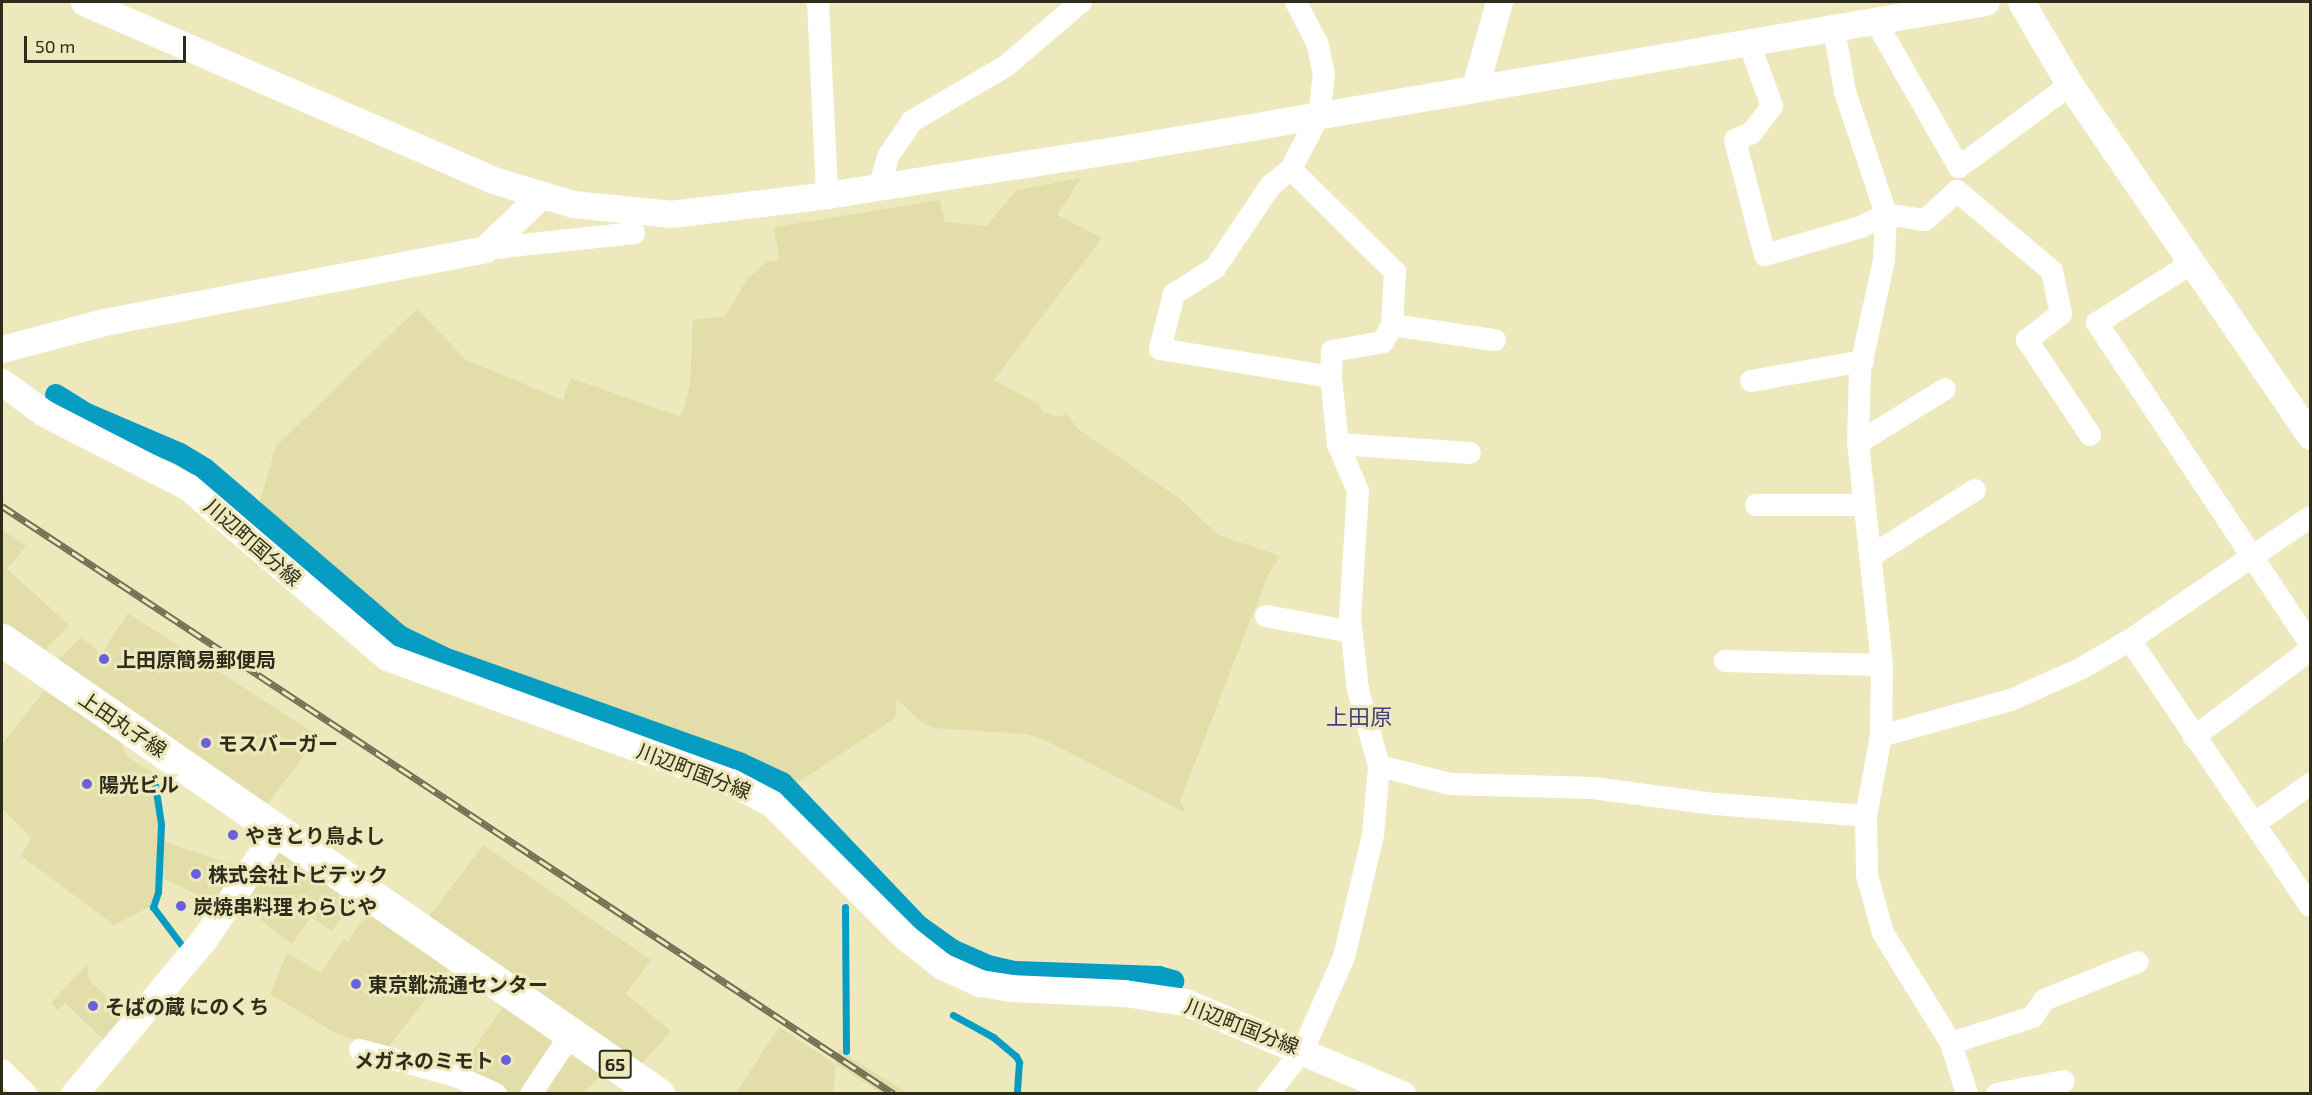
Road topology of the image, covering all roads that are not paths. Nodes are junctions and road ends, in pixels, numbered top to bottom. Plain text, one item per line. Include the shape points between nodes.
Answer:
1 (84, 2) edge
2 (818, 2) edge
3 (1081, 2) edge
4 (1296, 2) edge
5 (1499, 2) edge
6 (1986, 2) edge
7 (2021, 2) edge
8 (1876, 22) junction
9 (1834, 28) junction
10 (1749, 44) junction
11 (2070, 86) junction
12 (1475, 87) junction
13 (1319, 116) junction
14 (1291, 169) junction
15 (879, 187) junction
16 (826, 195) junction
17 (540, 196) junction
18 (1886, 214) junction
19 (634, 233) dead end
20 (485, 249) junction
21 (2192, 263) junction
22 (1392, 325) junction
23 (1495, 340) dead end
24 (2, 349) edge
25 (1863, 361) junction
26 (1331, 377) junction
27 (1751, 381) dead end
28 (2, 382) edge
29 (1945, 389) dead end
30 (2090, 435) dead end
31 (2310, 436) edge
32 (1858, 443) junction
33 (1338, 444) junction
34 (1470, 453) dead end
35 (1975, 490) dead end
36 (1756, 505) dead end
37 (1864, 505) junction
38 (2310, 517) edge
39 (1871, 556) junction
40 (2253, 556) junction
41 (1266, 616) dead end
42 (1352, 632) junction
43 (2, 640) edge
44 (2130, 640) junction
45 (2310, 643) edge
46 (2310, 650) edge
47 (1725, 661) dead end
48 (1882, 665) junction
49 (1881, 736) junction
50 (2194, 736) junction
51 (1379, 766) junction
52 (2310, 784) edge
53 (1866, 816) junction
54 (2254, 824) junction
55 (277, 830) junction
56 (2310, 906) edge
57 (2138, 962) dead end
58 (571, 1034) junction
59 (1951, 1043) junction
60 (360, 1050) dead end
61 (1303, 1050) junction
62 (2, 1070) edge
63 (2064, 1081) dead end
64 (26, 1094) edge
65 (74, 1094) edge
66 (496, 1094) edge
67 (531, 1094) edge
68 (658, 1094) edge
69 (1268, 1094) edge
70 (1402, 1094) edge
71 (1967, 1094) edge
72 (1997, 1094) edge

1 - 17 street via 445,161
2 - 16 street
3 - 15 street via 1006,66 912,121 889,155
4 - 13 street via 1318,45 1323,75
5 - 12 street
6 - 8 street
7 - 11 street
8 - 9 street
8 - 11 street via 1959,167
9 - 10 street
9 - 18 street via 1845,92
10 - 12 street
10 - 18 street via 1772,106 1752,133 1735,140 1766,255 1861,227
11 - 21 street
12 - 13 street
13 - 14 street
13 - 15 street
14 - 22 street via 1395,272
14 - 26 street via 1271,185 1215,268 1174,294 1160,349
15 - 16 street
16 - 17 street via 671,214 607,209
17 - 20 street
18 - 25 street via 1884,260
18 - 30 street via 1925,220 1957,191 2052,271 2061,314 2026,340
19 - 20 street
20 - 24 street via 104,322
21 - 31 street
21 - 40 street via 2097,323
22 - 23 street
22 - 26 street via 1383,342 1332,351
25 - 27 street
25 - 32 street
26 - 33 street
28 - 61 street, 川辺町国分線 via 44,413 188,487 387,657 731,782 771,802 905,937 942,966 980,983 1011,988 1124,993 1185,1002
29 - 32 street
32 - 37 street
33 - 34 street
33 - 42 street via 1358,491
35 - 39 street
36 - 37 street
37 - 39 street
38 - 40 street
39 - 48 street
40 - 44 street
40 - 45 street
41 - 42 street
42 - 51 street via 1358,690
43 - 55 main road, 上田丸子線 / 65
44 - 49 street via 2011,700
44 - 50 street
46 - 50 street
47 - 48 street
48 - 49 street
49 - 53 street
50 - 54 street
51 - 53 street via 1450,784 1593,788 1715,804
51 - 61 street via 1373,835 1344,957
52 - 54 street
53 - 59 street via 1867,875 1883,933
54 - 56 street
55 - 58 main road, 上田丸子線 / 65
55 - 65 street via 205,938
57 - 59 street via 2044,1000 2033,1017
58 - 67 street
58 - 68 main road, 上田丸子線 / 65
59 - 71 street
60 - 66 street via 456,1076
61 - 69 street
61 - 70 street, 川辺町国分線
62 - 64 street
63 - 72 street

